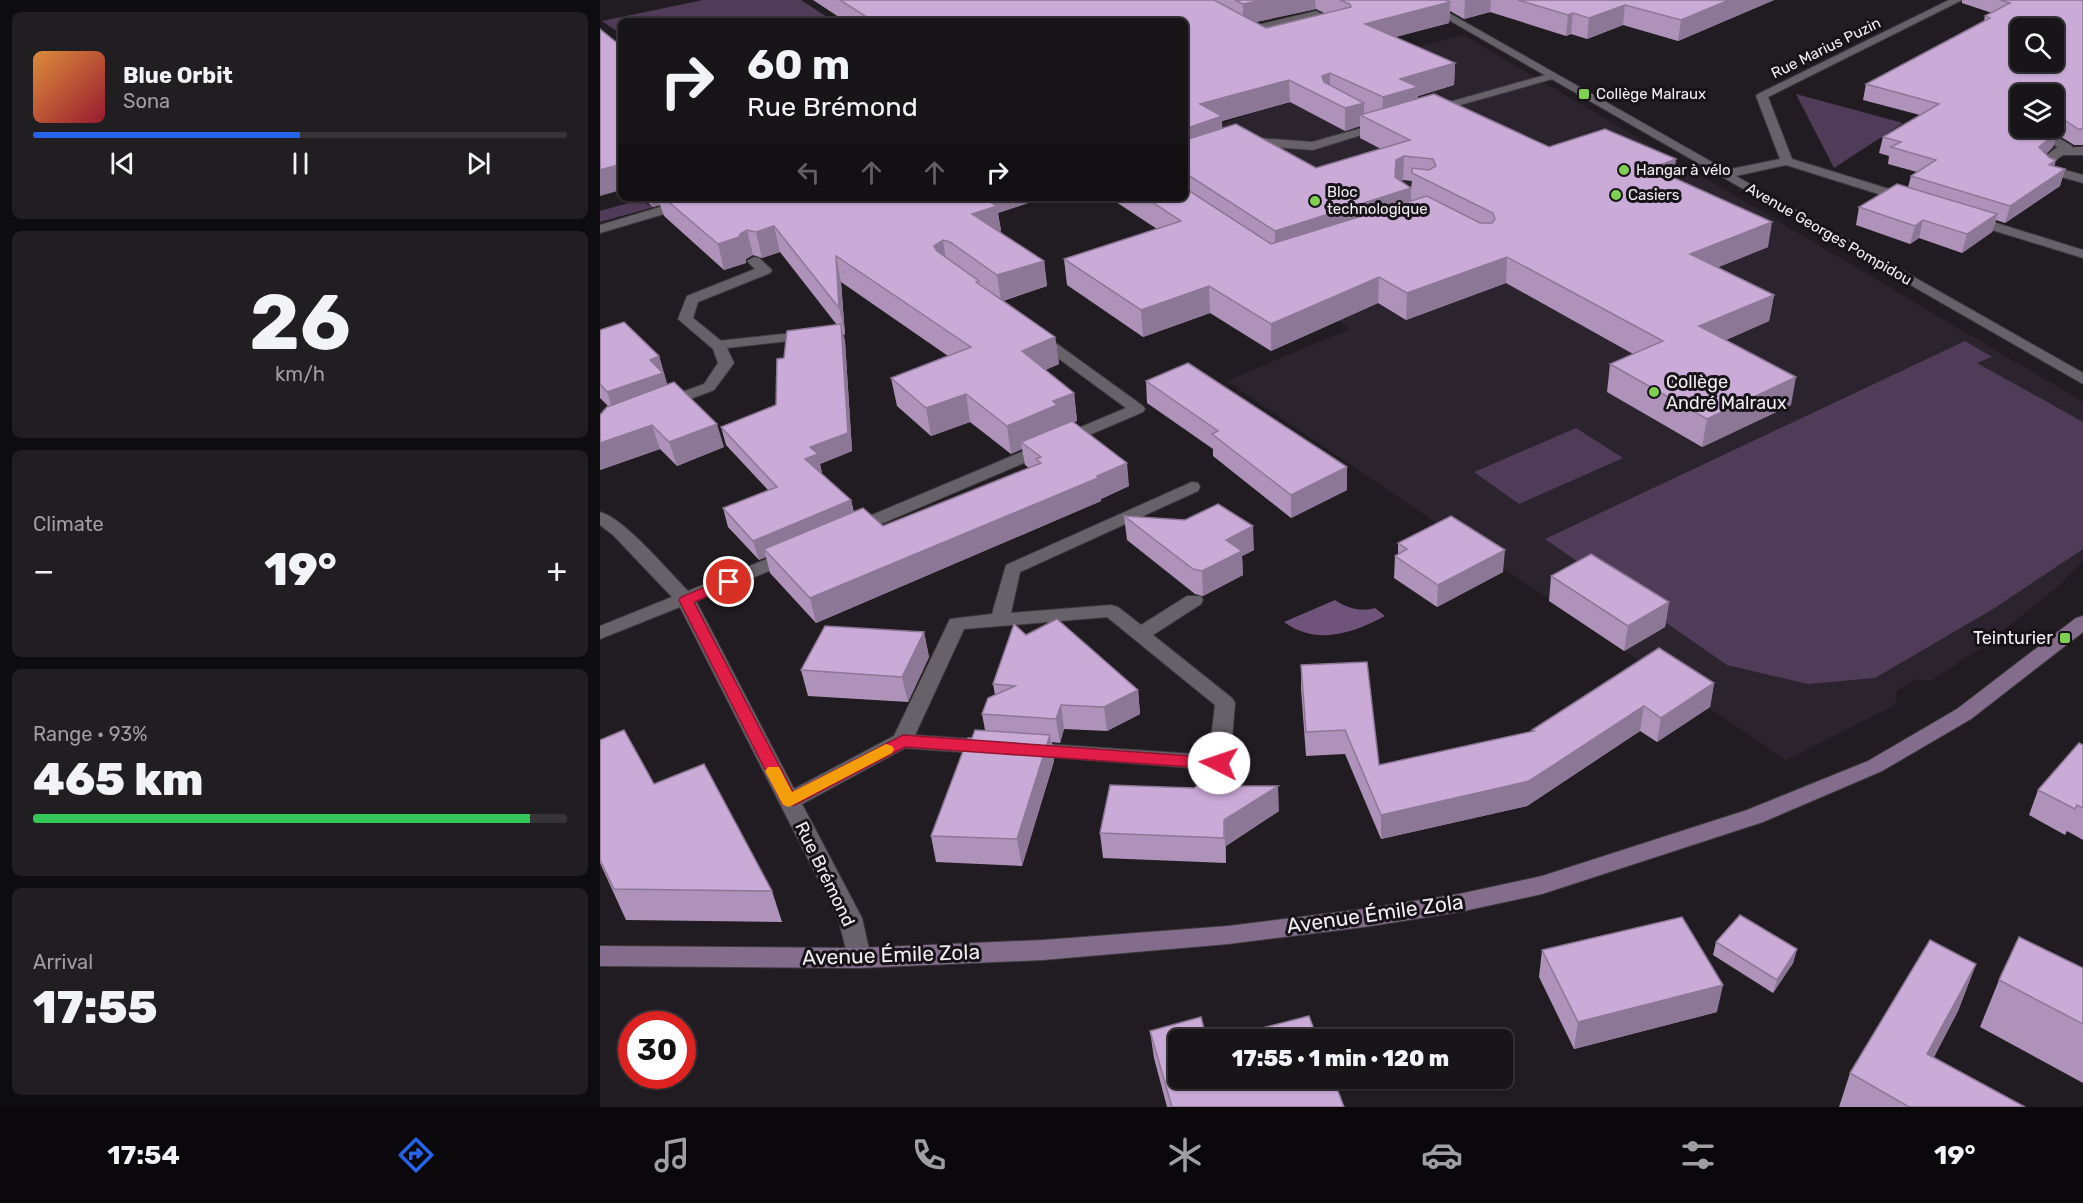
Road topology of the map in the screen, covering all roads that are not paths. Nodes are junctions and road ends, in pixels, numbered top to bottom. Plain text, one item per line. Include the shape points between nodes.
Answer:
1 (1419, 0) edge
2 (1957, 0) edge
3 (1322, 32) edge
4 (1258, 40) edge
5 (1552, 76) junction
6 (1424, 113) edge
7 (1360, 115) edge
8 (2057, 141) edge
9 (1229, 144) edge
10 (2068, 149) junction
11 (2083, 151) edge
12 (1787, 161) junction
13 (1726, 174) junction
14 (2083, 179) edge
15 (694, 201) edge
16 (1917, 202) edge
17 (1962, 216) edge
18 (600, 229) edge
19 (2083, 254) edge
20 (754, 261) dead end
21 (1024, 327) edge
22 (821, 334) edge
23 (718, 345) junction
24 (2083, 379) edge
25 (654, 408) edge
26 (1192, 488) dead end
27 (600, 517) edge
28 (840, 535) edge
29 (807, 549) edge
30 (686, 600) junction
31 (1194, 600) dead end
32 (1000, 619) junction
33 (2083, 622) edge
34 (600, 633) edge
35 (1140, 634) junction
36 (903, 741) junction
37 (789, 801) junction
38 (600, 956) edge
39 (859, 958) junction

1 - 5 street, Avenue Georges Pompidou
2 - 12 street, Rue Marius Puzin via 1762,96
3 - 4 street via 1344,27 1316,15 1238,27
5 - 6 street
5 - 13 street, Avenue Georges Pompidou
7 - 9 street via 1386,124 1313,146 1240,140
8 - 10 street
10 - 11 street
10 - 14 street via 2043,163 2051,170
12 - 13 street
12 - 16 street
13 - 24 street, Avenue Georges Pompidou
15 - 18 street
17 - 19 street
20 - 23 street via 765,270 692,299 685,319
21 - 28 street via 1137,409
22 - 23 street
23 - 25 street via 726,363 709,387
26 - 32 street via 1012,569
27 - 30 street, Rue Brémond via 619,531
29 - 30 street
30 - 34 street
30 - 37 street, Rue Brémond
31 - 35 street
32 - 35 street via 1111,610
32 - 36 street via 957,623
33 - 39 main road, Avenue Émile Zola via 1964,714 1875,766 1755,816 1542,885 1459,903 1228,934 1043,950
35 - 36 street via 1225,703 1219,763
36 - 37 street
37 - 39 street, Rue Brémond via 850,918
38 - 39 main road, Avenue Émile Zola

